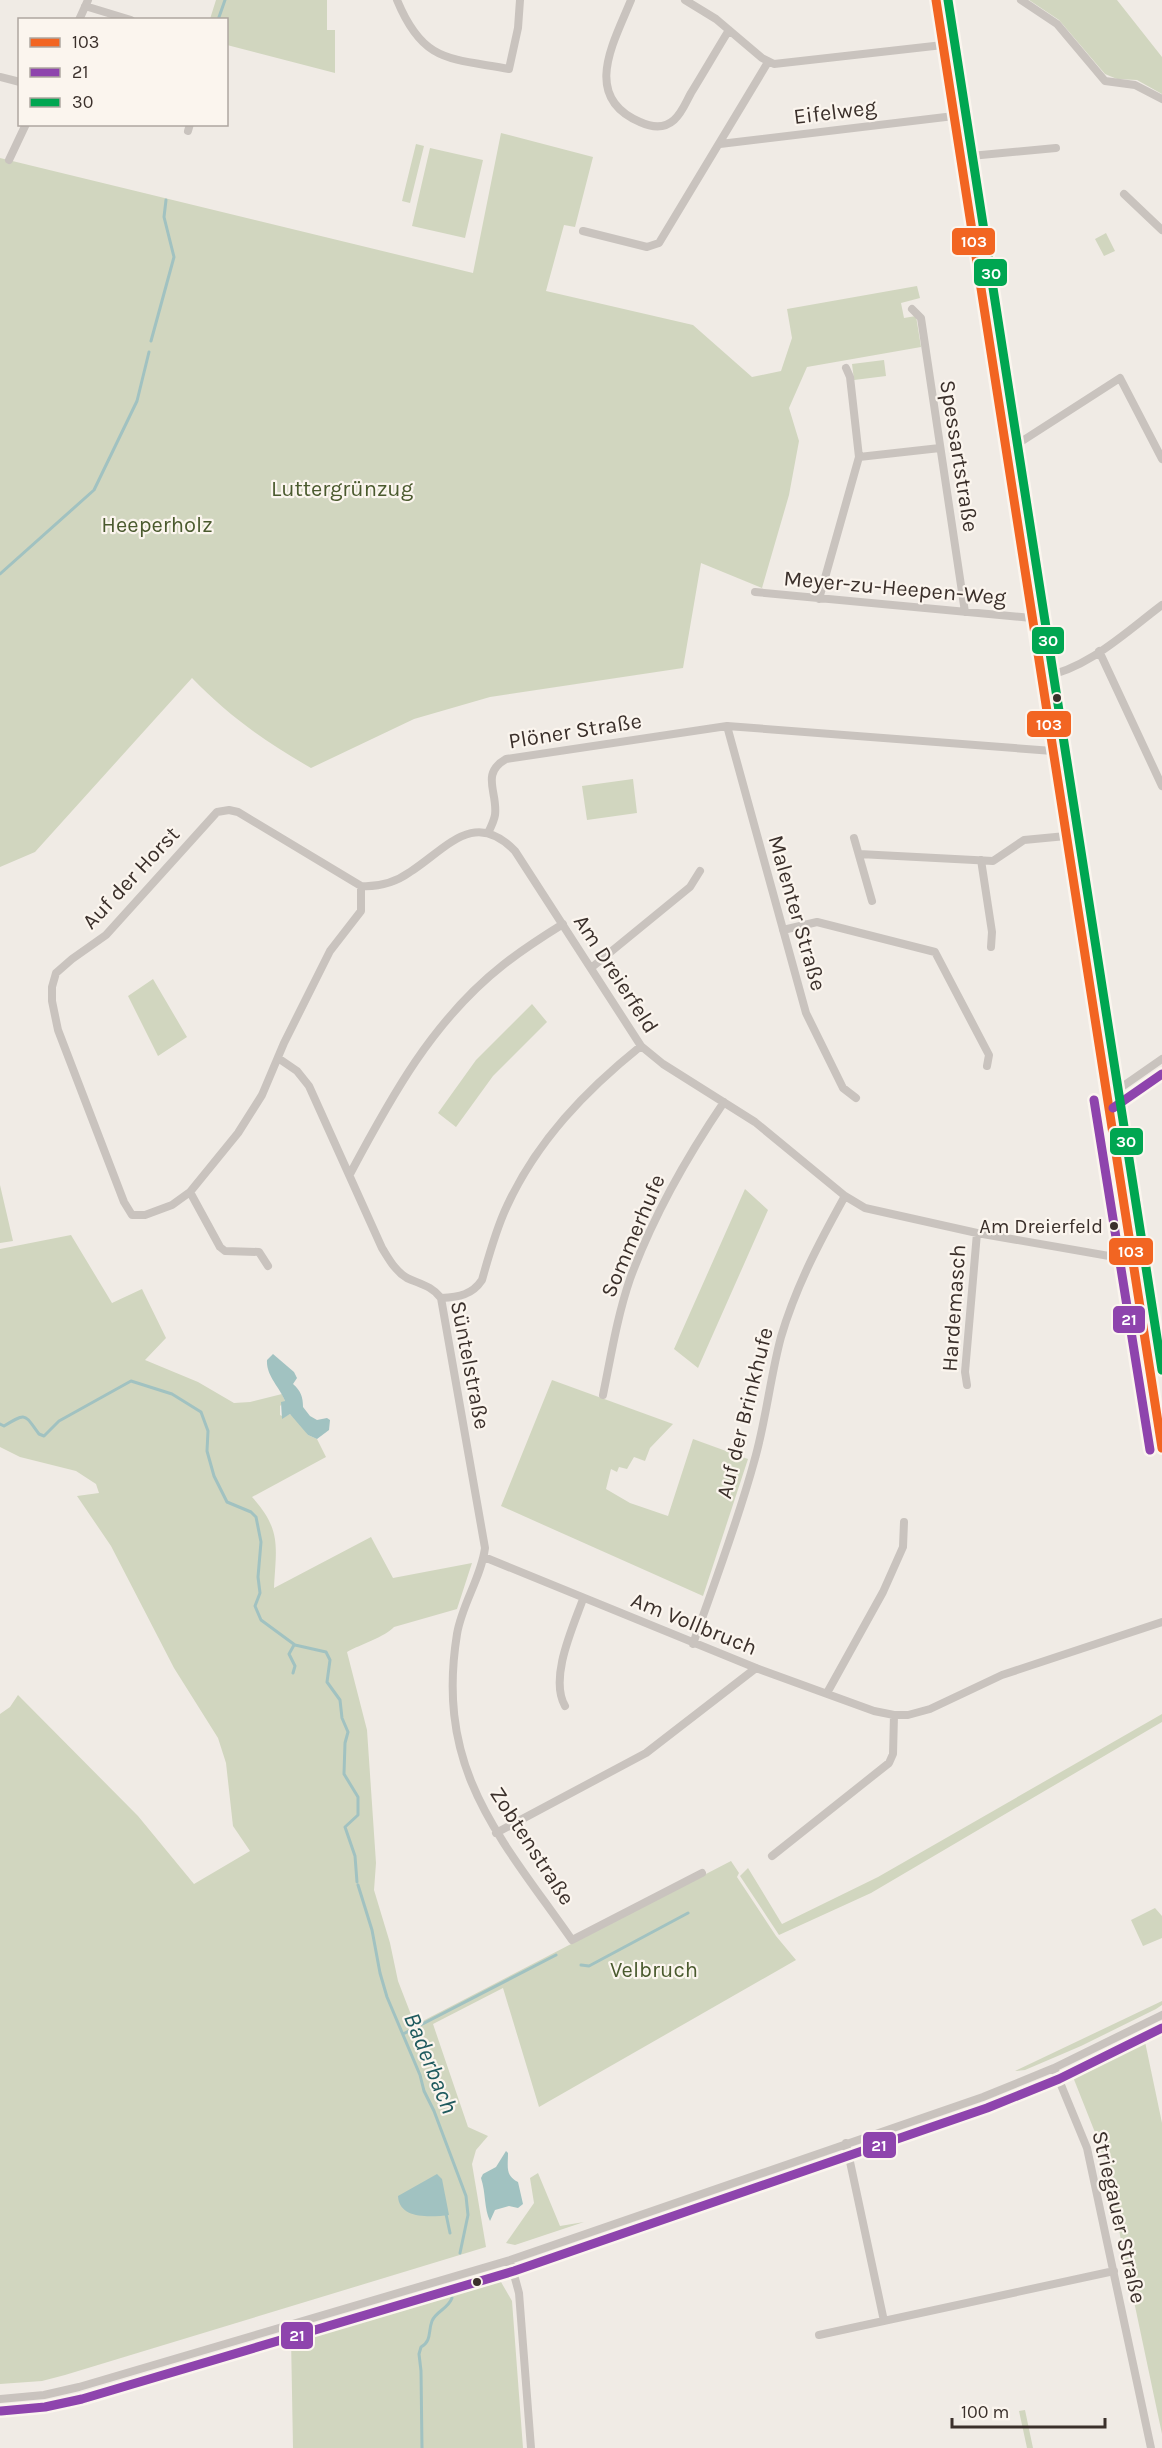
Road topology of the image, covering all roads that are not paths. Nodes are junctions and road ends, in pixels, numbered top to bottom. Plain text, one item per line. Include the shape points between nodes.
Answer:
1 (397, 0) edge
2 (520, 0) edge
3 (631, 0) edge
4 (685, 0) edge
5 (936, 0) edge
6 (1021, 0) edge
7 (87, 3) edge
8 (80, 18) edge
9 (126, 18) edge
10 (729, 30) junction
11 (943, 45) junction
12 (768, 62) junction
13 (0, 77) edge
14 (18, 82) edge
15 (1162, 99) edge
16 (954, 116) junction
17 (25, 126) edge
18 (720, 144) junction
19 (1056, 148) dead end
20 (960, 157) junction
21 (9, 160) dead end
22 (1124, 194) dead end
23 (1162, 230) edge
24 (583, 231) dead end
25 (912, 309) dead end
26 (846, 368) dead end
27 (1005, 446) junction
28 (939, 448) junction
29 (859, 457) junction
30 (1162, 459) edge
31 (755, 592) dead end
32 (819, 599) junction
33 (1162, 605) edge
34 (965, 612) junction
35 (1032, 618) junction
36 (1099, 651) junction
37 (1042, 677) junction
38 (727, 726) junction
39 (1053, 751) junction
40 (1162, 786) edge
41 (488, 833) junction
42 (1066, 836) junction
43 (854, 838) dead end
44 (859, 854) junction
45 (981, 860) junction
46 (700, 871) dead end
47 (361, 886) junction
48 (872, 901) dead end
49 (562, 924) junction
50 (783, 930) junction
51 (991, 947) dead end
52 (591, 968) junction
53 (641, 1046) junction
54 (278, 1058) junction
55 (1162, 1059) edge
56 (987, 1066) dead end
57 (856, 1098) dead end
58 (1107, 1098) junction
59 (724, 1102) junction
60 (350, 1174) junction
61 (189, 1192) junction
62 (845, 1196) junction
63 (977, 1233) junction
64 (1132, 1260) junction
65 (268, 1266) dead end
66 (441, 1298) junction
67 (967, 1385) dead end
68 (603, 1395) dead end
69 (1162, 1448) edge
70 (904, 1522) dead end
71 (484, 1557) junction
72 (583, 1599) junction
73 (1162, 1622) edge
74 (693, 1644) junction
75 (756, 1668) junction
76 (827, 1693) junction
77 (565, 1706) dead end
78 (894, 1715) junction
79 (496, 1833) junction
80 (772, 1856) dead end
81 (702, 1873) dead end
82 (1162, 2015) edge
83 (1054, 2068) junction
84 (846, 2143) junction
85 (510, 2260) junction
86 (1114, 2271) junction
87 (884, 2321) junction
88 (819, 2335) dead end
89 (0, 2399) edge
90 (531, 2448) edge
91 (1151, 2448) edge

1 - 2 street via 414,33 436,54 509,69
3 - 10 street via 606,69 606,86 615,106 634,120 653,127 665,125 679,115
4 - 10 street
5 - 11 street
6 - 15 street via 1057,24 1105,81 1141,87
7 - 8 street
7 - 9 street
10 - 12 street
11 - 12 street
11 - 16 street
12 - 18 street
13 - 14 street
16 - 18 street, Eifelweg
16 - 20 street
17 - 21 street
18 - 24 street via 659,243 646,247
19 - 20 street
20 - 27 street
22 - 23 street
25 - 28 street, Spessartstraße via 921,318
26 - 29 street
27 - 30 street via 1019,443 1120,378
27 - 35 street
28 - 29 street
28 - 34 street, Spessartstraße
29 - 32 street
31 - 32 street, Meyer-zu-Heepen-Weg
32 - 34 street, Meyer-zu-Heepen-Weg
33 - 36 street
34 - 35 street, Meyer-zu-Heepen-Weg
35 - 37 street
36 - 37 street via 1065,671
36 - 40 street
37 - 39 street
38 - 39 street, Plöner Straße
38 - 41 street, Plöner Straße via 506,759 498,763 492,774 495,814
38 - 50 street, Malenter Straße
39 - 42 street
41 - 47 street via 468,834 449,841 394,881
41 - 49 street, Am Dreierfeld via 515,851
42 - 45 street via 1024,840 993,861
42 - 58 street
43 - 44 street
44 - 45 street
44 - 48 street
45 - 51 street
46 - 52 street via 690,887
47 - 54 street via 361,911 330,951
47 - 61 street, Auf der Horst via 237,812 223,811 212,817 106,935 56,973 52,994 58,1030 124,1202 132,1215 145,1215 172,1205
49 - 52 street, Am Dreierfeld
49 - 60 street via 502,966 433,1036 392,1097
50 - 56 street via 817,922 935,952 989,1056
50 - 57 street, Malenter Straße via 809,1020 843,1088
52 - 53 street, Am Dreierfeld
53 - 59 street, Am Dreierfeld
53 - 66 street via 578,1102 532,1160 506,1208 476,1288 456,1297
54 - 60 street, Süntelstraße via 297,1071 309,1086
54 - 61 street via 254,1110
55 - 58 street
58 - 64 street
59 - 62 street, Am Dreierfeld via 774,1136
59 - 68 street, Sommerhufe via 686,1161 645,1242 618,1320
60 - 66 street, Süntelstraße via 392,1265 405,1277 436,1290
61 - 65 street via 220,1247 230,1252 259,1252
62 - 63 street, Am Dreierfeld via 882,1213
62 - 74 street, Auf der Brinkhufe via 814,1251 782,1336 741,1509
63 - 64 street, Am Dreierfeld
63 - 67 street, Hardemasch
64 - 69 street
66 - 71 street, Süntelstraße via 484,1538
70 - 76 street via 903,1547 883,1592
71 - 72 street, Am Vollbruch
71 - 79 street, Zobtenstraße via 459,1625 453,1698 464,1764
72 - 74 street, Am Vollbruch
72 - 77 street via 560,1677
73 - 78 street, Am Vollbruch via 1002,1675 930,1709
74 - 75 street, Am Vollbruch
75 - 76 street, Am Vollbruch
75 - 79 street via 646,1753
76 - 78 street, Am Vollbruch
78 - 80 street via 889,1763
79 - 81 street, Zobtenstraße via 572,1940
82 - 83 street
83 - 84 street
83 - 86 street, Striegauer Straße via 1087,2148
84 - 85 street
84 - 87 street
85 - 89 street via 79,2387
85 - 90 street via 519,2293
86 - 87 street
86 - 91 street, Striegauer Straße
87 - 88 street

